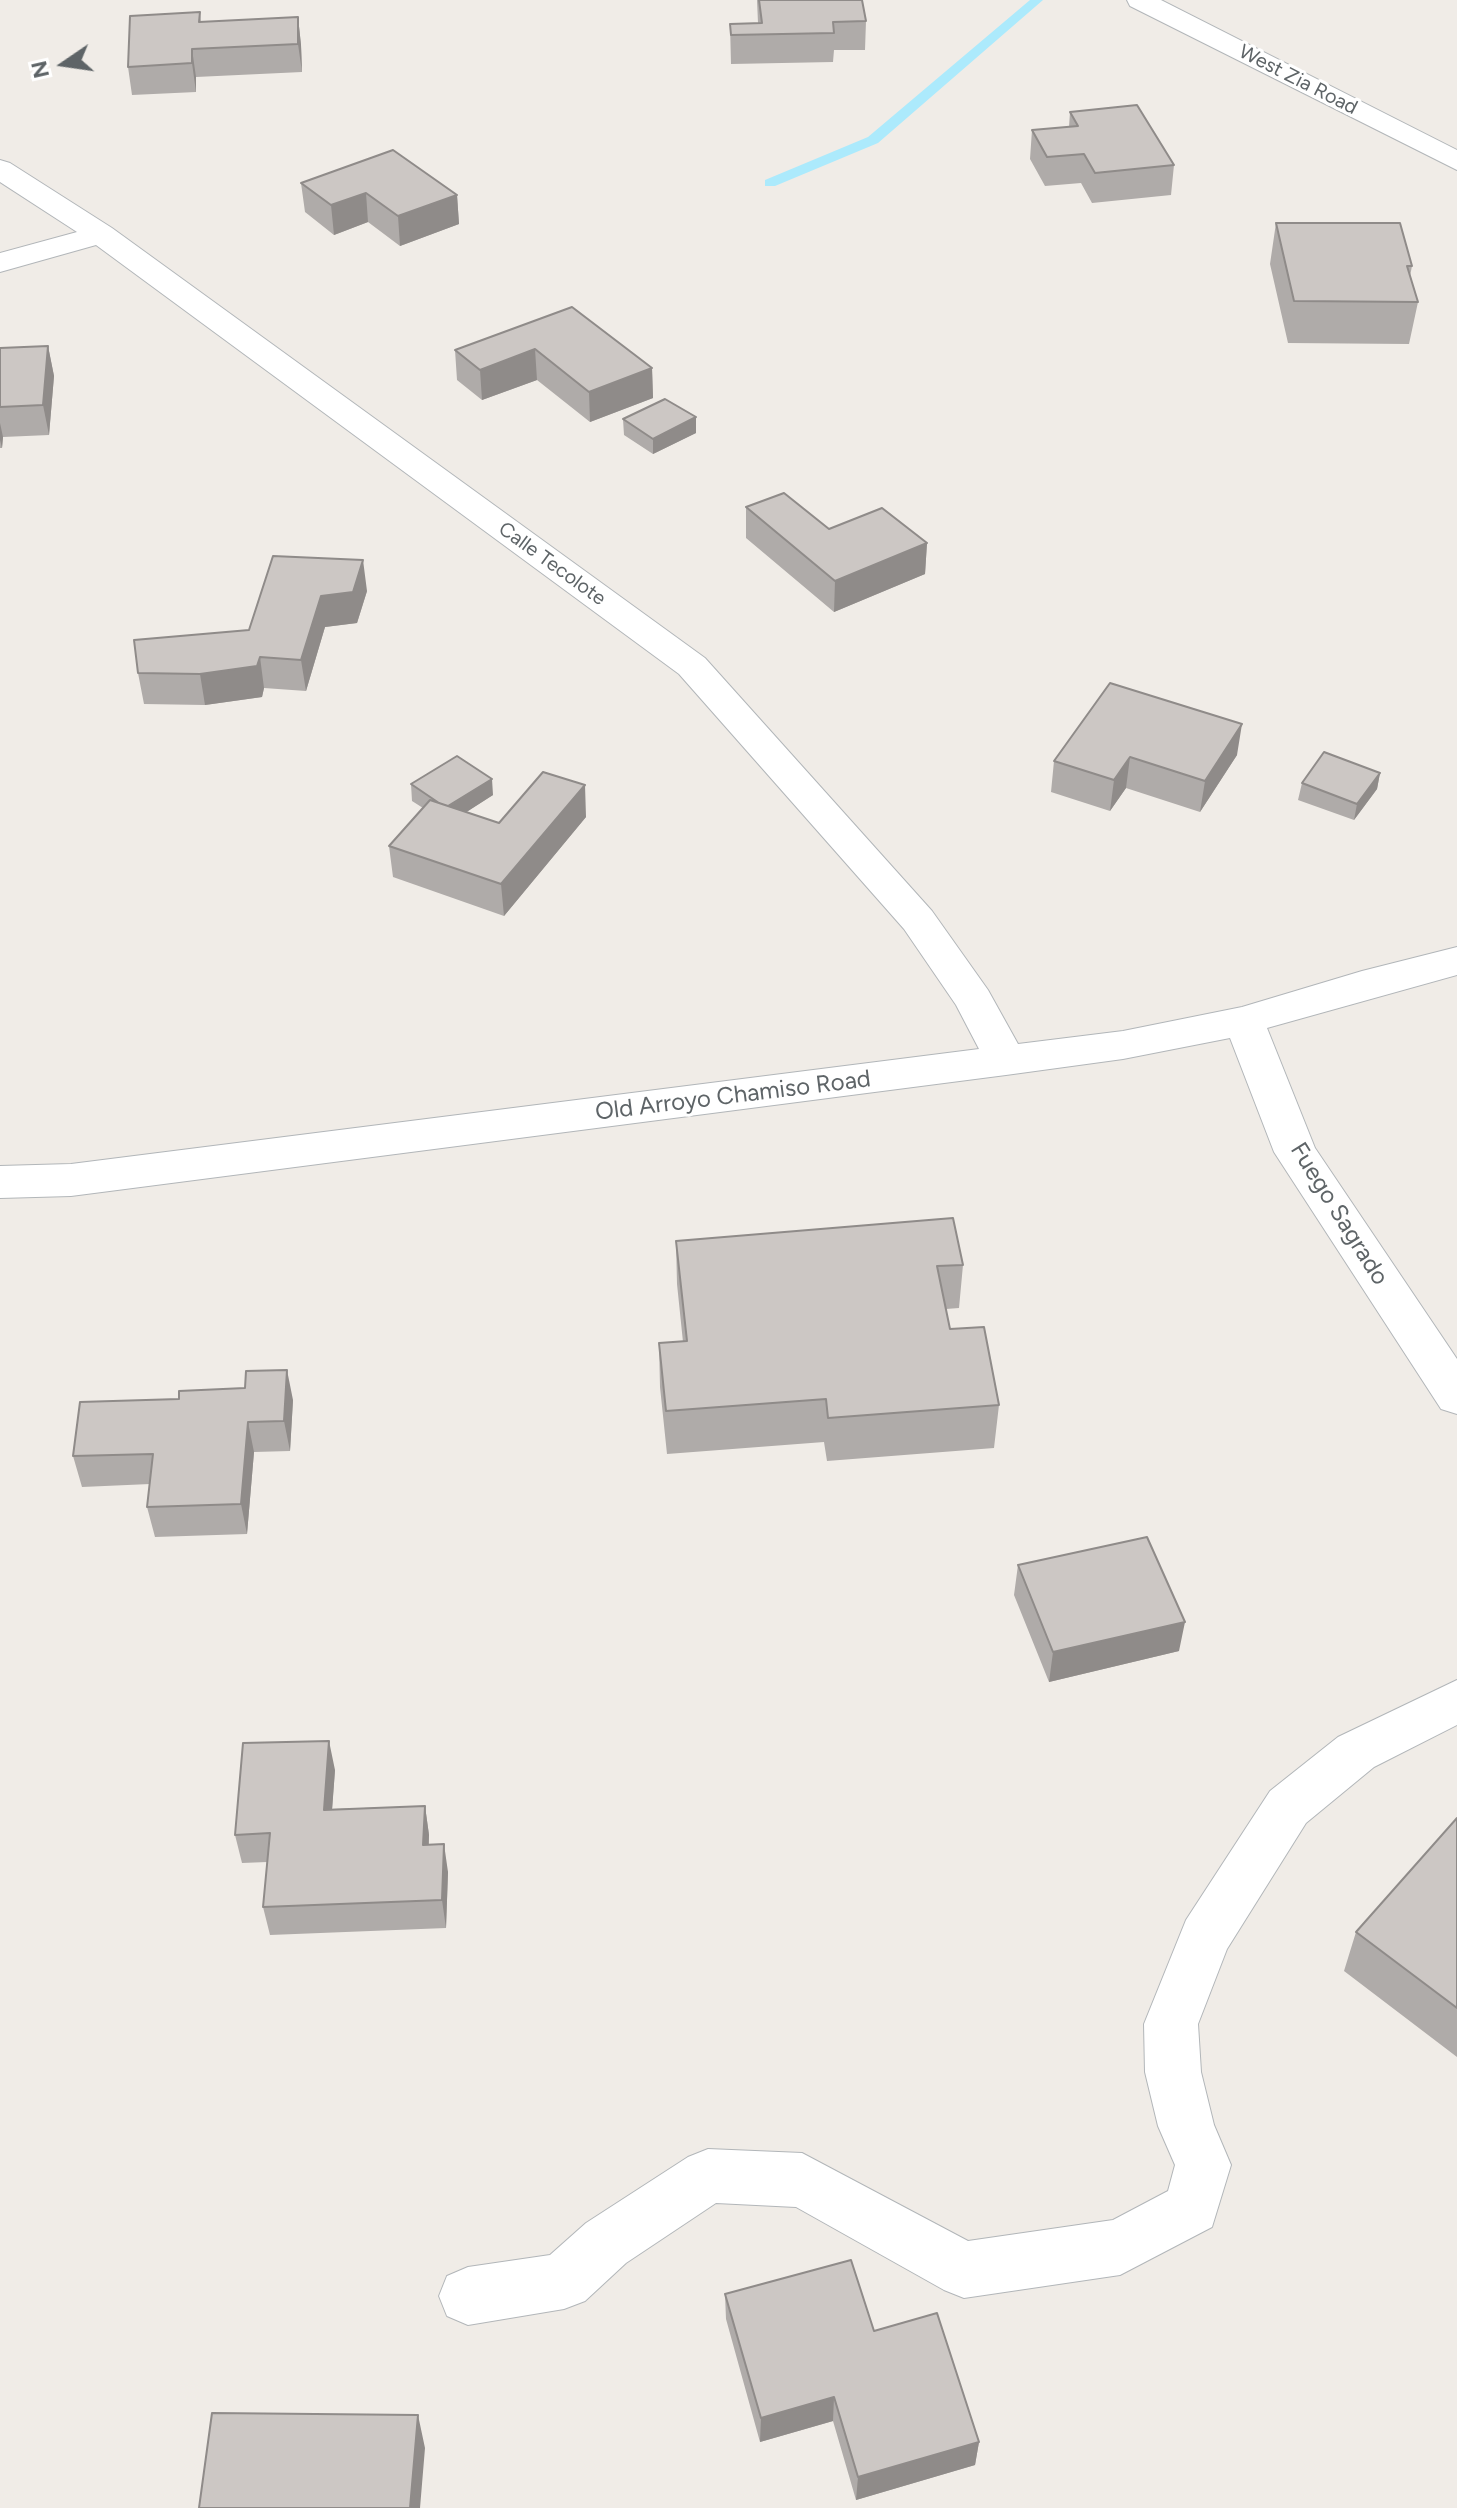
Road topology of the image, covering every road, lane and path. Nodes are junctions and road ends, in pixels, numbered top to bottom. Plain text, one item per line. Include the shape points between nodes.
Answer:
1 (1140, 0) edge
2 (1457, 161) edge
3 (0, 169) edge
4 (101, 234) junction
5 (0, 263) edge
6 (1457, 961) edge
7 (1244, 1021) junction
8 (1006, 1061) junction
9 (0, 1182) edge
10 (1457, 1396) edge
11 (1457, 1701) edge
12 (468, 2296) dead end

1 - 2 street, West Zia Road
3 - 4 street, Calle Tecolote
4 - 5 street
4 - 8 street, Calle Tecolote via 692,666 918,920 974,1000
6 - 7 street, Old Arroyo Chamiso Road
7 - 8 street, Old Arroyo Chamiso Road
7 - 10 street, Fuego Sagrado via 1295,1152
8 - 9 street, Old Arroyo Chamiso Road via 71,1180
11 - 12 street via 1356,1752 1288,1807 1205,1937 1171,2024 1173,2072 1186,2126 1203,2165 1192,2208 1120,2247 964,2270 802,2180 708,2176 606,2243 564,2281

